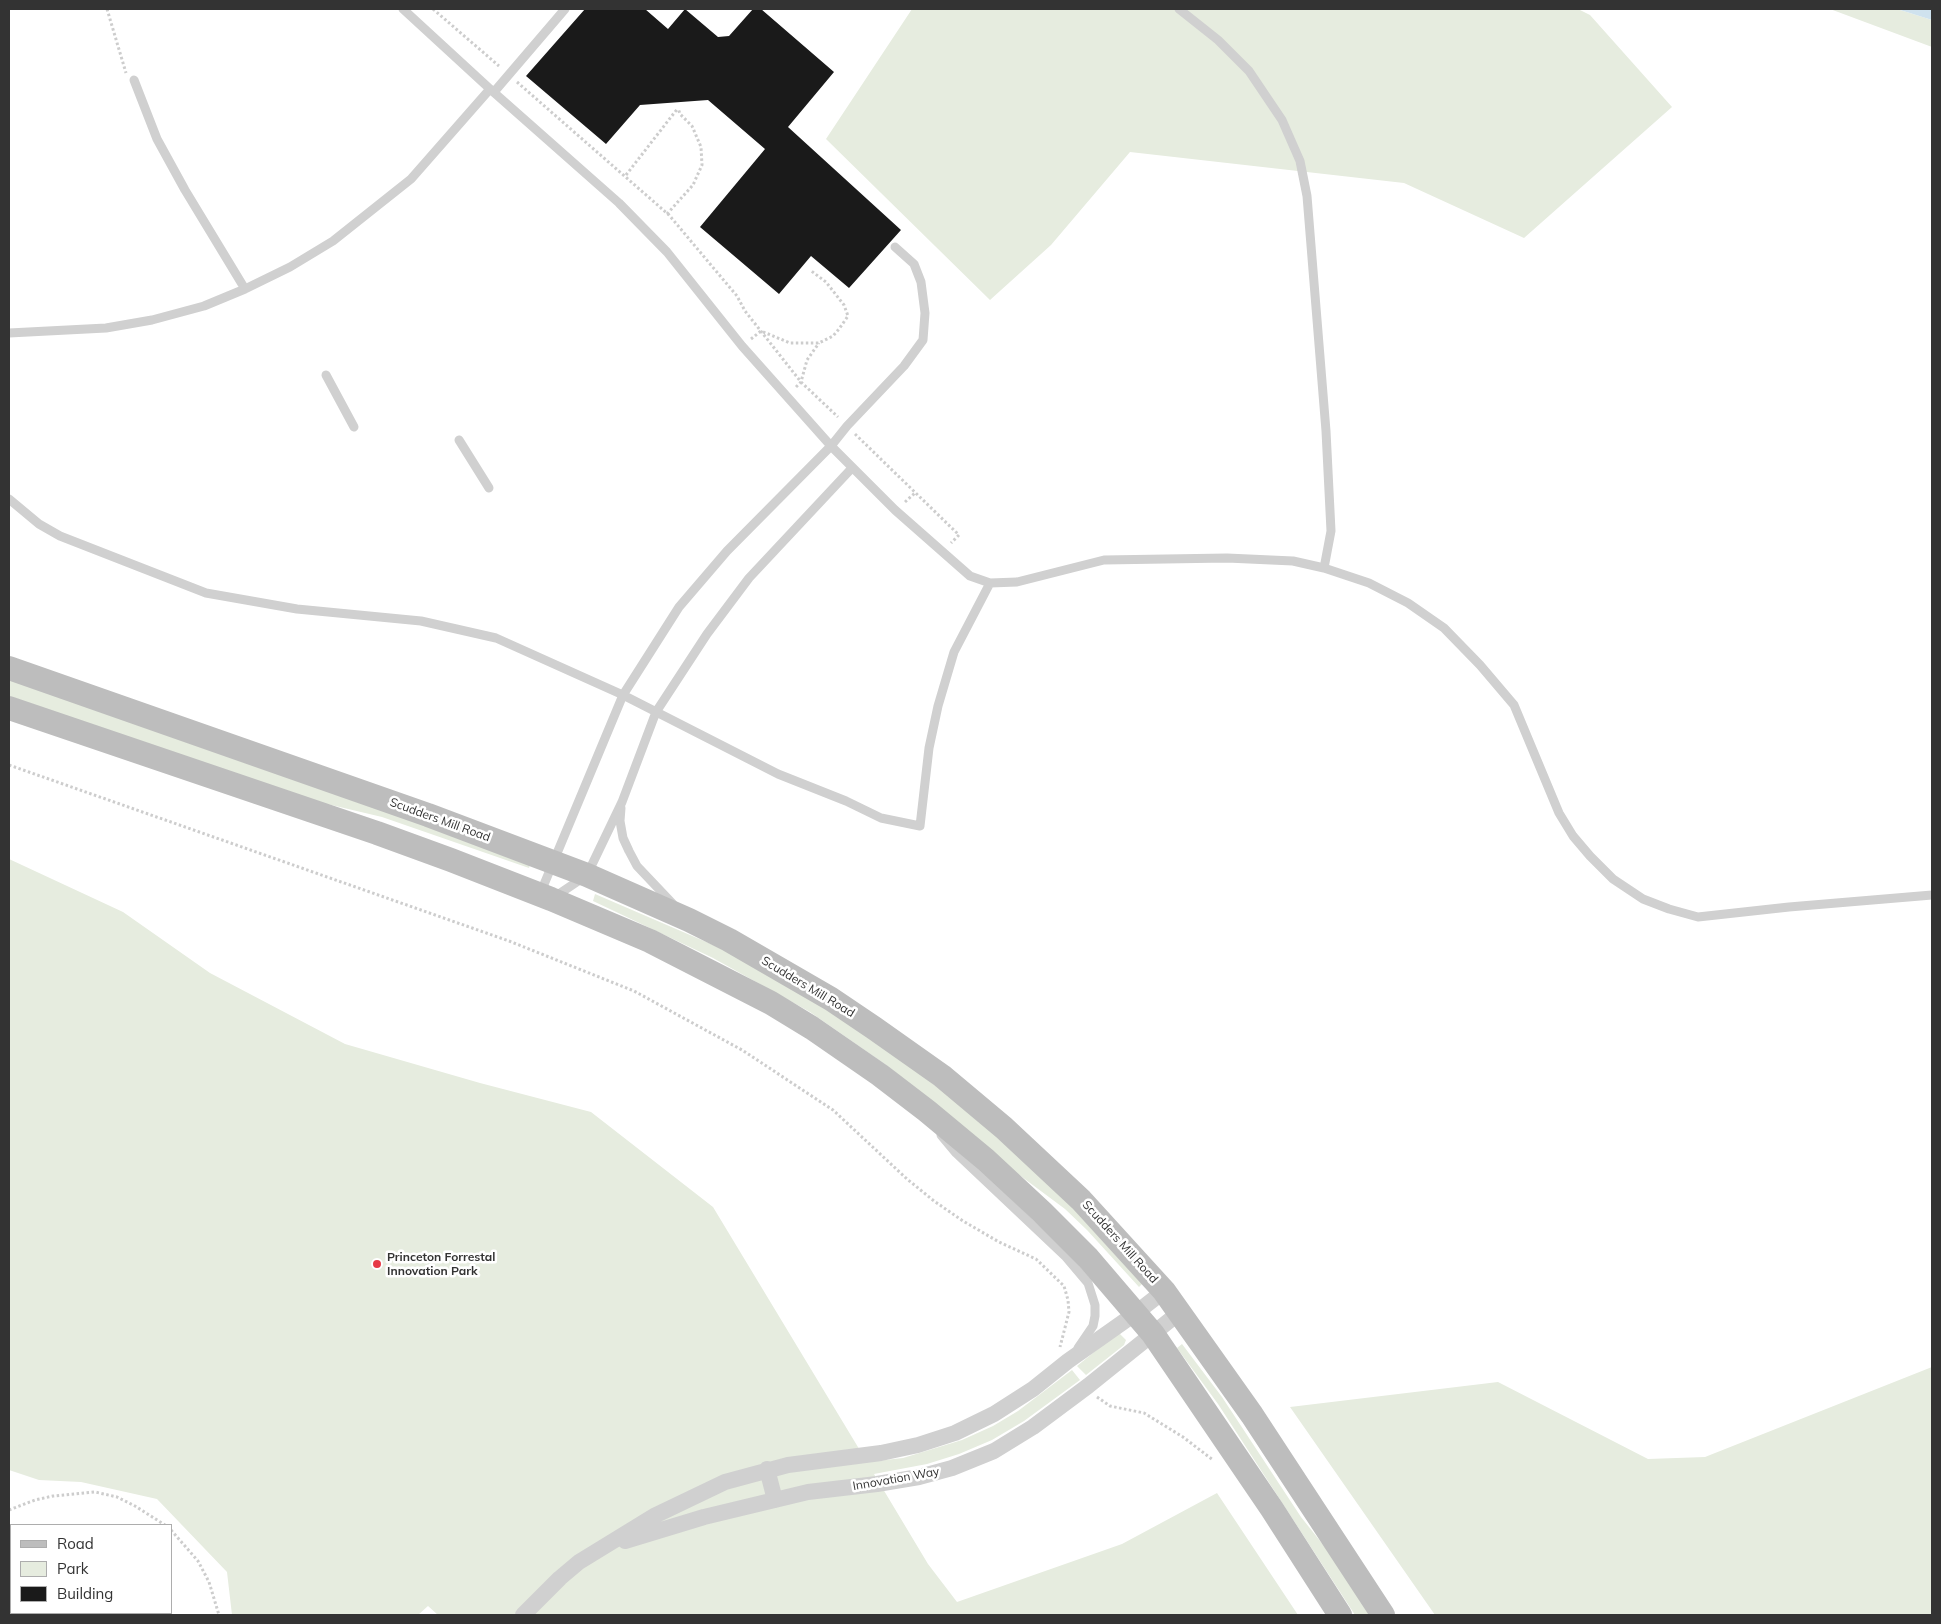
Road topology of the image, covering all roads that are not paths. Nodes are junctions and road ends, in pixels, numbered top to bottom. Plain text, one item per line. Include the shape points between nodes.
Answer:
1 (403, 9) edge
2 (565, 9) edge
3 (1179, 9) edge
4 (131, 80) road end
5 (492, 91) junction
6 (895, 247) dead end
7 (245, 289) junction
8 (9, 332) edge
9 (326, 375) dead end
10 (354, 427) dead end
11 (459, 440) dead end
12 (830, 446) junction
13 (852, 468) junction
14 (489, 488) dead end
15 (9, 499) edge
16 (1324, 568) junction
17 (990, 583) junction
18 (9, 668) edge
19 (623, 695) junction
20 (9, 708) edge
21 (656, 712) junction
22 (622, 802) junction
23 (554, 862) junction
24 (587, 875) junction
25 (1932, 895) edge
26 (545, 897) junction
27 (689, 920) junction
28 (927, 1111) junction
29 (1164, 1292) junction
30 (1180, 1312) junction
31 (1136, 1313) junction
32 (1153, 1334) junction
33 (1068, 1360) junction
34 (767, 1469) junction
35 (775, 1500) junction
36 (604, 1547) junction
37 (523, 1615) edge
38 (1340, 1615) edge
39 (1383, 1615) edge

1 - 5 lane
2 - 5 lane
3 - 16 lane via 1218,40 1248,71 1282,120 1300,161 1307,196 1326,441 1331,531
4 - 7 lane via 185,190
5 - 7 lane via 411,179 374,210 326,245
5 - 12 lane via 619,203 667,252 742,346
6 - 12 lane via 914,264 922,282 923,340 904,366
7 - 8 lane via 204,306 152,320 106,328
9 - 10 lane
11 - 14 lane
12 - 13 lane
12 - 19 lane via 727,551 679,607
13 - 17 lane via 970,576
13 - 21 lane via 749,578 707,634
15 - 19 lane via 60,536 206,593 297,609 458,628 496,638
16 - 17 lane via 1293,561 1226,558 1104,560 1017,582
16 - 25 lane via 1369,583 1408,602 1444,628 1480,665 1514,705 1559,813 1573,836 1613,880 1643,899 1698,917
17 - 21 lane via 954,652 938,706 929,748 920,826 882,818 778,774
18 - 23 main road, Scudders Mill Road
19 - 21 lane
19 - 23 lane
20 - 26 main road via 377,833
21 - 22 lane
22 - 24 lane
22 - 27 lane via 620,821 623,838 636,866
23 - 24 main road, Scudders Mill Road
23 - 26 lane
24 - 26 lane
24 - 27 main road, Scudders Mill Road
26 - 28 main road via 650,941 772,1002
27 - 29 main road, Scudders Mill Road via 831,999 942,1076 1082,1200
28 - 31 main road via 1042,1212
28 - 33 lane via 956,1153 1054,1245 1088,1283 1095,1306 1093,1326
29 - 30 main road, Scudders Mill Road
29 - 31 street, Innovation Way
30 - 32 street, Innovation Way
30 - 39 main road, Scudders Mill Road
31 - 32 main road
31 - 33 street, Innovation Way
32 - 35 street, Innovation Way via 1033,1427 994,1451 919,1477 808,1492
32 - 38 main road
33 - 34 street, Innovation Way via 1033,1389 994,1414 955,1433 882,1453
34 - 35 street
34 - 36 street, Innovation Way via 725,1482 654,1516
35 - 36 street, Innovation Way
36 - 37 street, Innovation Way via 579,1562

